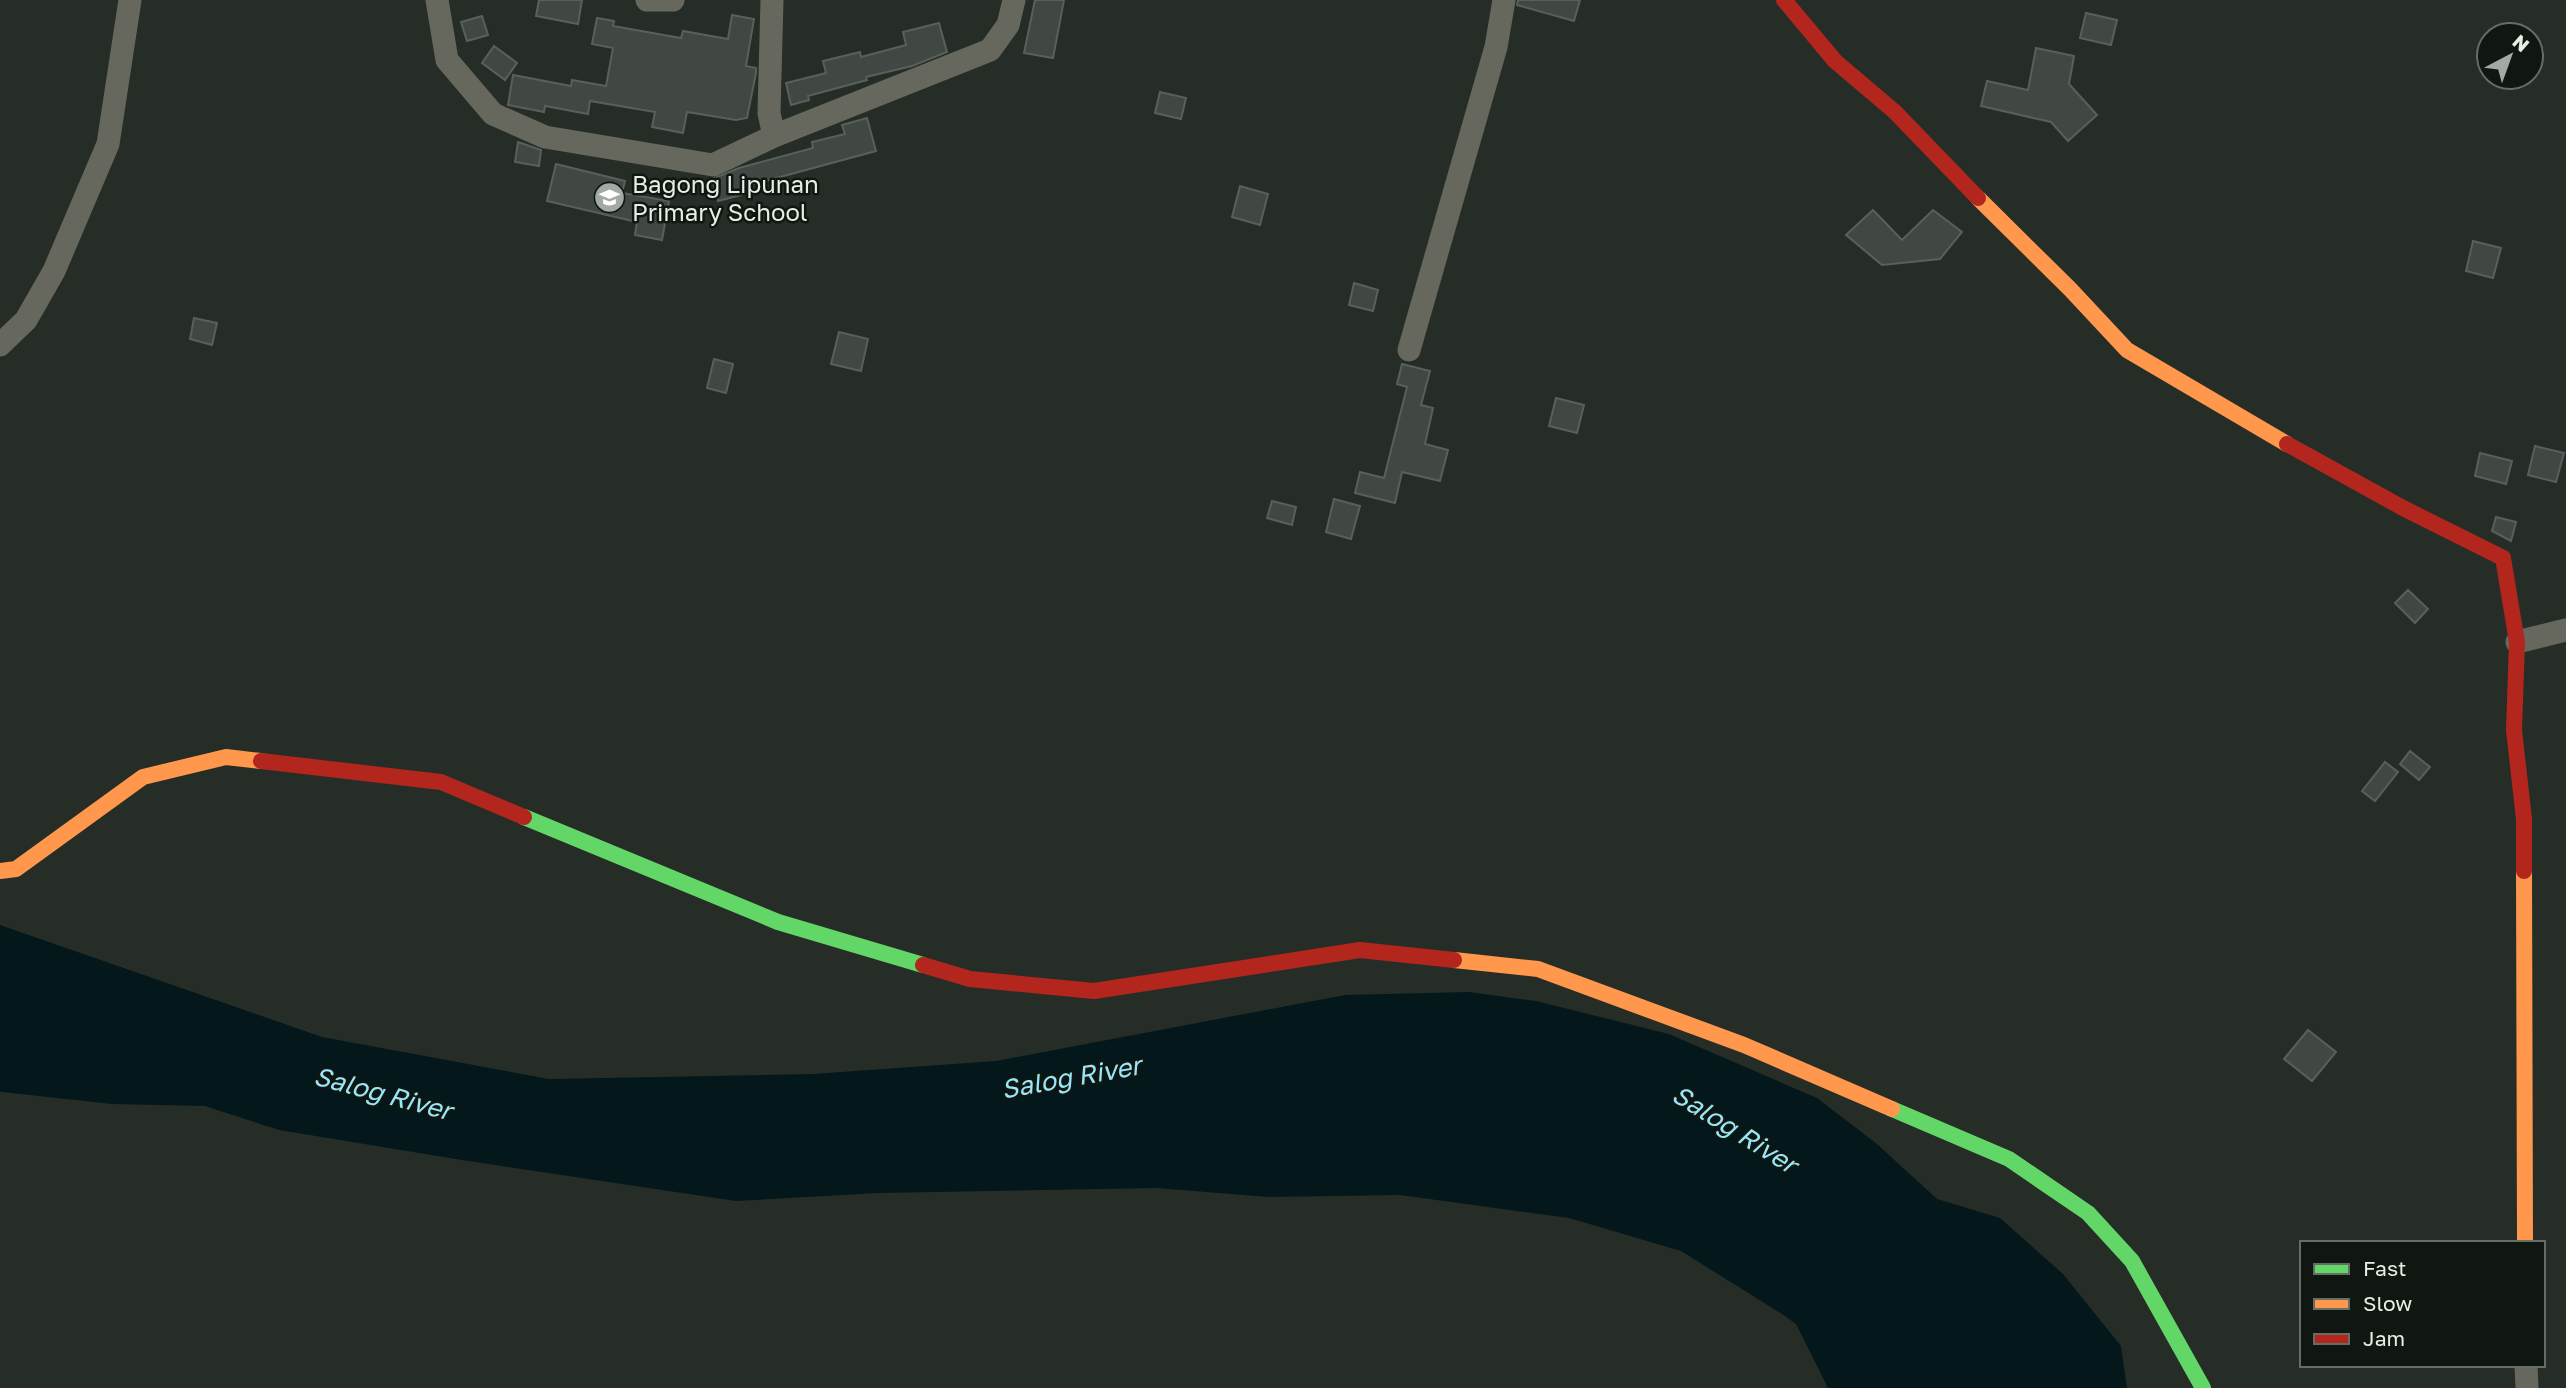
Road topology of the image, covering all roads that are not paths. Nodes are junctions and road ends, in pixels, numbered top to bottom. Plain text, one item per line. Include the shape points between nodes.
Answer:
1 (130, 0) edge
2 (437, 0) edge
3 (648, 0) edge
4 (673, 0) edge
5 (772, 0) edge
6 (1014, 0) edge
7 (1504, 0) edge
8 (1784, 0) edge
9 (774, 136) junction
10 (0, 345) edge
11 (1409, 350) dead end
12 (2566, 630) edge
13 (2517, 642) junction
14 (0, 871) edge
15 (2525, 1241) edge
16 (2526, 1367) edge
17 (2203, 1388) edge
18 (2527, 1388) edge

1 - 10 street via 108,144 54,271 26,320
2 - 9 street via 447,60 493,114 545,137 713,165
3 - 4 street
5 - 9 street via 769,113
6 - 9 street via 1008,25 990,50
7 - 11 street via 1496,47
8 - 13 street via 1835,61 1895,112 2127,350 2296,449 2503,558
12 - 13 street
13 - 15 street via 2514,730 2524,820
14 - 17 street via 16,869 144,777 226,757 441,782 778,922 970,979 1094,991 1360,950 1538,969 1744,1045 2009,1159 2088,1213 2132,1261
16 - 18 street

